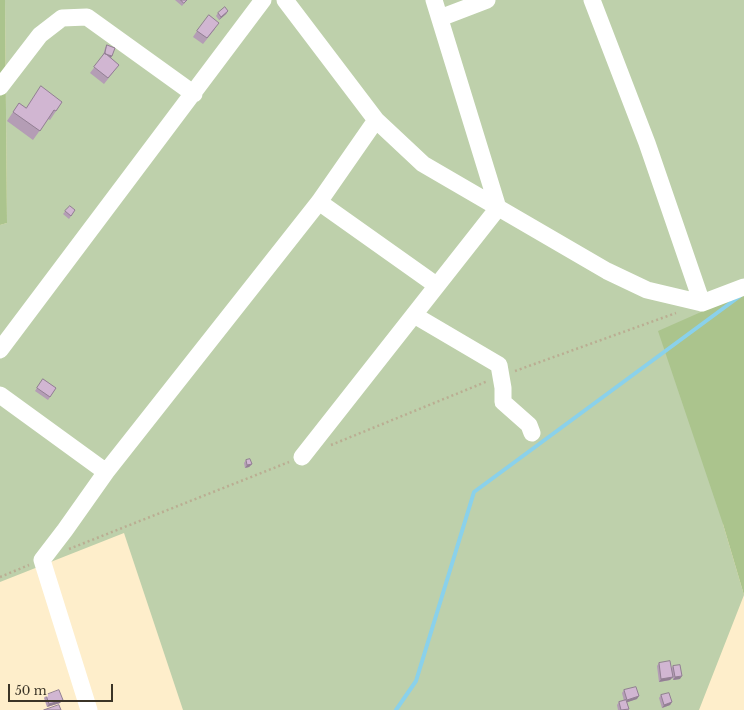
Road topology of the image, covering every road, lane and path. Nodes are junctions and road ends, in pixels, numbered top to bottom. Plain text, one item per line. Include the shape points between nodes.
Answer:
1 (263, 0) edge
2 (285, 0) edge
3 (434, 0) edge
4 (487, 0) edge
5 (592, 0) edge
6 (440, 18) junction
7 (0, 87) edge
8 (194, 94) junction
9 (376, 120) junction
10 (319, 202) junction
11 (498, 208) junction
12 (436, 285) junction
13 (744, 287) edge
14 (702, 303) junction
15 (680, 311) dead end
16 (414, 315) junction
17 (0, 350) edge
18 (501, 376) junction
19 (0, 395) edge
20 (532, 433) dead end
21 (324, 448) dead end
22 (302, 457) joint
23 (106, 472) junction
24 (64, 552) dead end
25 (42, 560) junction
26 (0, 577) edge
27 (89, 710) edge

1 - 8 street
2 - 9 street
3 - 6 street
4 - 6 street
5 - 14 street via 647,143
6 - 11 street
7 - 8 street via 40,35 62,18 87,17
8 - 17 street
9 - 10 street
9 - 11 street via 422,164
10 - 12 street
10 - 23 street
11 - 12 street
11 - 14 street via 607,271 640,287
12 - 16 street
13 - 14 street
15 - 18 path
16 - 18 street via 499,365
16 - 22 street
18 - 20 street via 503,402 529,425
18 - 21 path
19 - 23 street
22 - 24 path
23 - 25 street
25 - 26 path
25 - 27 street

